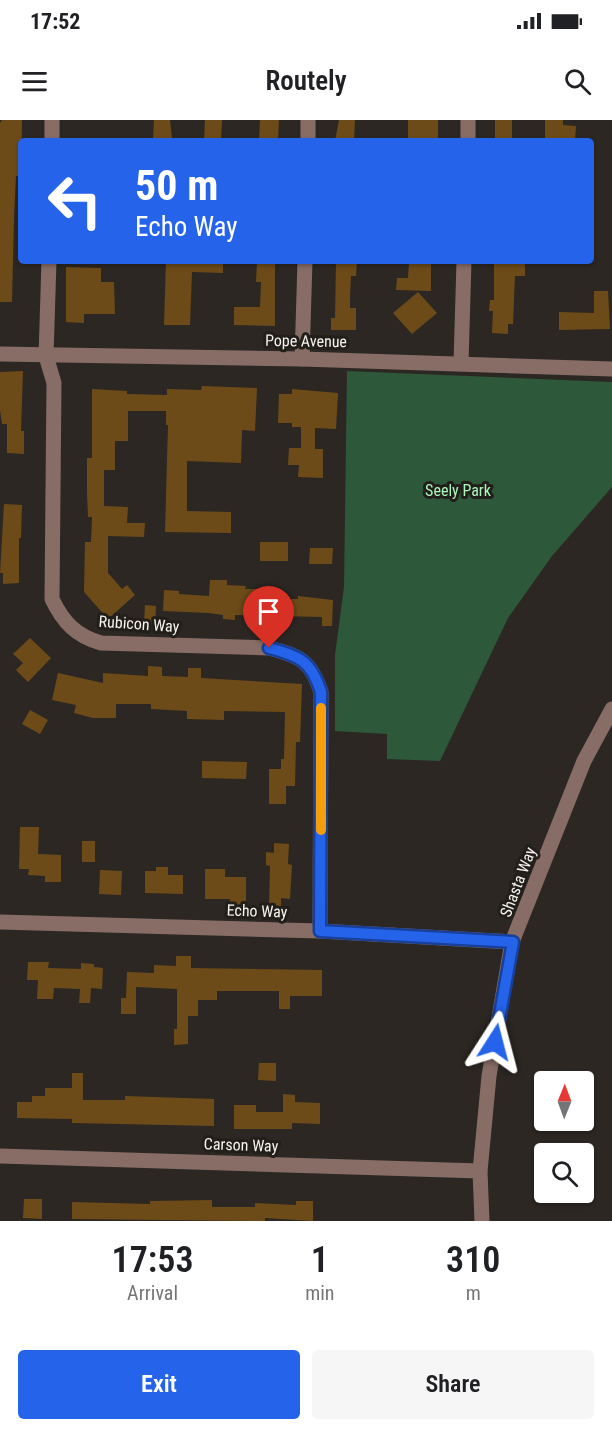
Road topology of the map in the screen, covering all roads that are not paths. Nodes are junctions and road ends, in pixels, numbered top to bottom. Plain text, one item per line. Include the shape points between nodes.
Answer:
1 (52, 120) edge
2 (308, 120) edge
3 (468, 120) edge
4 (51, 138) edge
5 (308, 138) edge
6 (468, 138) edge
7 (49, 264) edge
8 (305, 264) edge
9 (464, 264) edge
10 (0, 354) edge
11 (46, 356) junction
12 (302, 359) junction
13 (461, 363) junction
14 (612, 369) edge
15 (612, 710) edge
16 (0, 922) edge
17 (320, 931) junction
18 (513, 942) junction
19 (0, 1156) edge
20 (480, 1171) junction
21 (482, 1221) edge

1 - 4 street
2 - 5 street
3 - 6 street
7 - 11 street, Rubicon Way
8 - 12 street
9 - 13 street
10 - 11 street, Pope Avenue
11 - 12 street, Pope Avenue
11 - 17 street, Rubicon Way via 54,383 52,599 64,622 85,638 101,643 269,648 306,661 316,675 321,692
12 - 13 street, Pope Avenue
13 - 14 street, Pope Avenue
15 - 18 street, Shasta Way via 584,761
16 - 17 street, Echo Way
17 - 18 street, Echo Way
18 - 20 street, Shasta Way via 489,1076
19 - 20 street, Carson Way
20 - 21 street, Shasta Way

